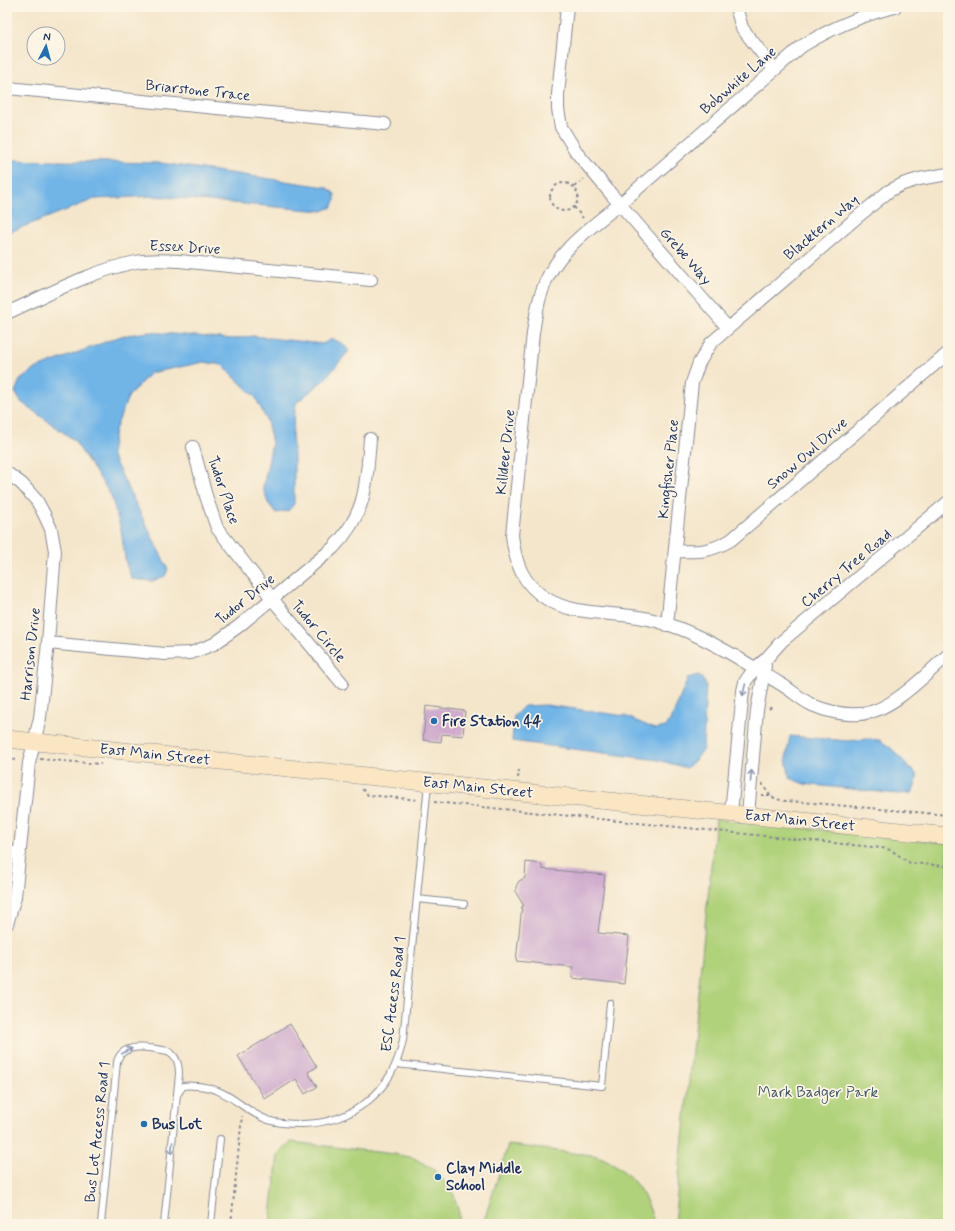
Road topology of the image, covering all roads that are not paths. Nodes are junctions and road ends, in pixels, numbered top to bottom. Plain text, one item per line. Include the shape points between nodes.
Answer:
1 (567, 7) edge
2 (736, 7) edge
3 (895, 7) edge
4 (774, 69) junction
5 (7, 88) edge
6 (385, 124) dead end
7 (948, 174) edge
8 (620, 204) junction
9 (371, 280) dead end
10 (7, 313) edge
11 (728, 328) junction
12 (948, 353) edge
13 (370, 439) dead end
14 (193, 447) dead end
15 (7, 473) edge
16 (948, 502) edge
17 (676, 551) junction
18 (272, 598) junction
19 (668, 625) junction
20 (48, 643) junction
21 (948, 656) edge
22 (758, 671) junction
23 (342, 683) dead end
24 (7, 740) edge
25 (35, 742) junction
26 (428, 782) junction
27 (740, 814) junction
28 (948, 836) edge
29 (7, 852) edge
30 (20, 854) junction
31 (418, 899) junction
32 (464, 904) dead end
33 (7, 924) edge
34 (610, 1003) dead end
35 (396, 1064) junction
36 (179, 1074) junction
37 (187, 1085) junction
38 (177, 1095) junction
39 (220, 1139) dead end
40 (101, 1224) edge
41 (164, 1224) edge
42 (211, 1224) edge

1 - 8 street, Grebe Way via 558,94 561,127 577,153
2 - 4 street via 742,28
3 - 4 street, Bobwhite Lane via 844,23 823,33
4 - 8 street, Bobwhite Lane
5 - 6 street, Briarstone Trace
7 - 11 street, Blacktern Way via 919,178 889,191
8 - 11 street, Grebe Way
8 - 19 street, Killdeer Drive via 588,228 562,254 550,271 542,290 533,333 512,535 517,563 524,577 546,598 562,606 639,617
9 - 10 street, Essex Drive via 162,259 106,270
11 - 17 street, Kingfisher Place via 711,343 699,363 692,383
12 - 17 street, Snow Owl Drive via 730,540 721,546 697,552
13 - 18 street, Tudor Drive via 366,485 360,510 351,527 333,548
14 - 18 street, Tudor Place via 217,528
15 - 20 street, Harrison Drive via 22,484 37,501 54,539
16 - 22 street, Cherry Tree Road via 782,642
17 - 19 street, Kingfisher Place
18 - 20 street, Tudor Drive via 214,644 191,653 165,654
18 - 23 street, Tudor Circle
19 - 22 street, Killdeer Drive via 716,645
20 - 25 street, Harrison Drive
21 - 22 street, Killdeer Drive via 886,707 860,714 827,710 811,704
27 -> 22 street via 749,794
22 -> 27 street, Cherry Tree Road via 746,682 743,691
24 - 25 main road, East Main Street
25 - 26 main road, East Main Street
25 - 30 street, Harrison Drive via 30,758
26 - 27 main road, East Main Street
26 - 31 lane, ESC Access Road 1
27 - 28 main road, East Main Street
29 - 30 street
30 - 33 street, Harrison Drive via 15,897
31 - 32 lane
31 - 35 lane, ESC Access Road 1 via 404,1034
34 - 35 lane via 602,1086
35 - 37 lane, ESC Access Road 1 via 382,1088 374,1096 353,1111 330,1121 317,1123 270,1121 225,1093 207,1087
36 - 37 lane via 183,1083
36 - 38 lane, Bus Lot Access Road 1
40 -> 36 lane, Bus Lot Access Road 1 via 118,1058 123,1052 135,1047 168,1051 178,1062
37 - 38 lane via 183,1086
38 -> 41 lane, Bus Lot Access Road 1
39 - 42 lane

